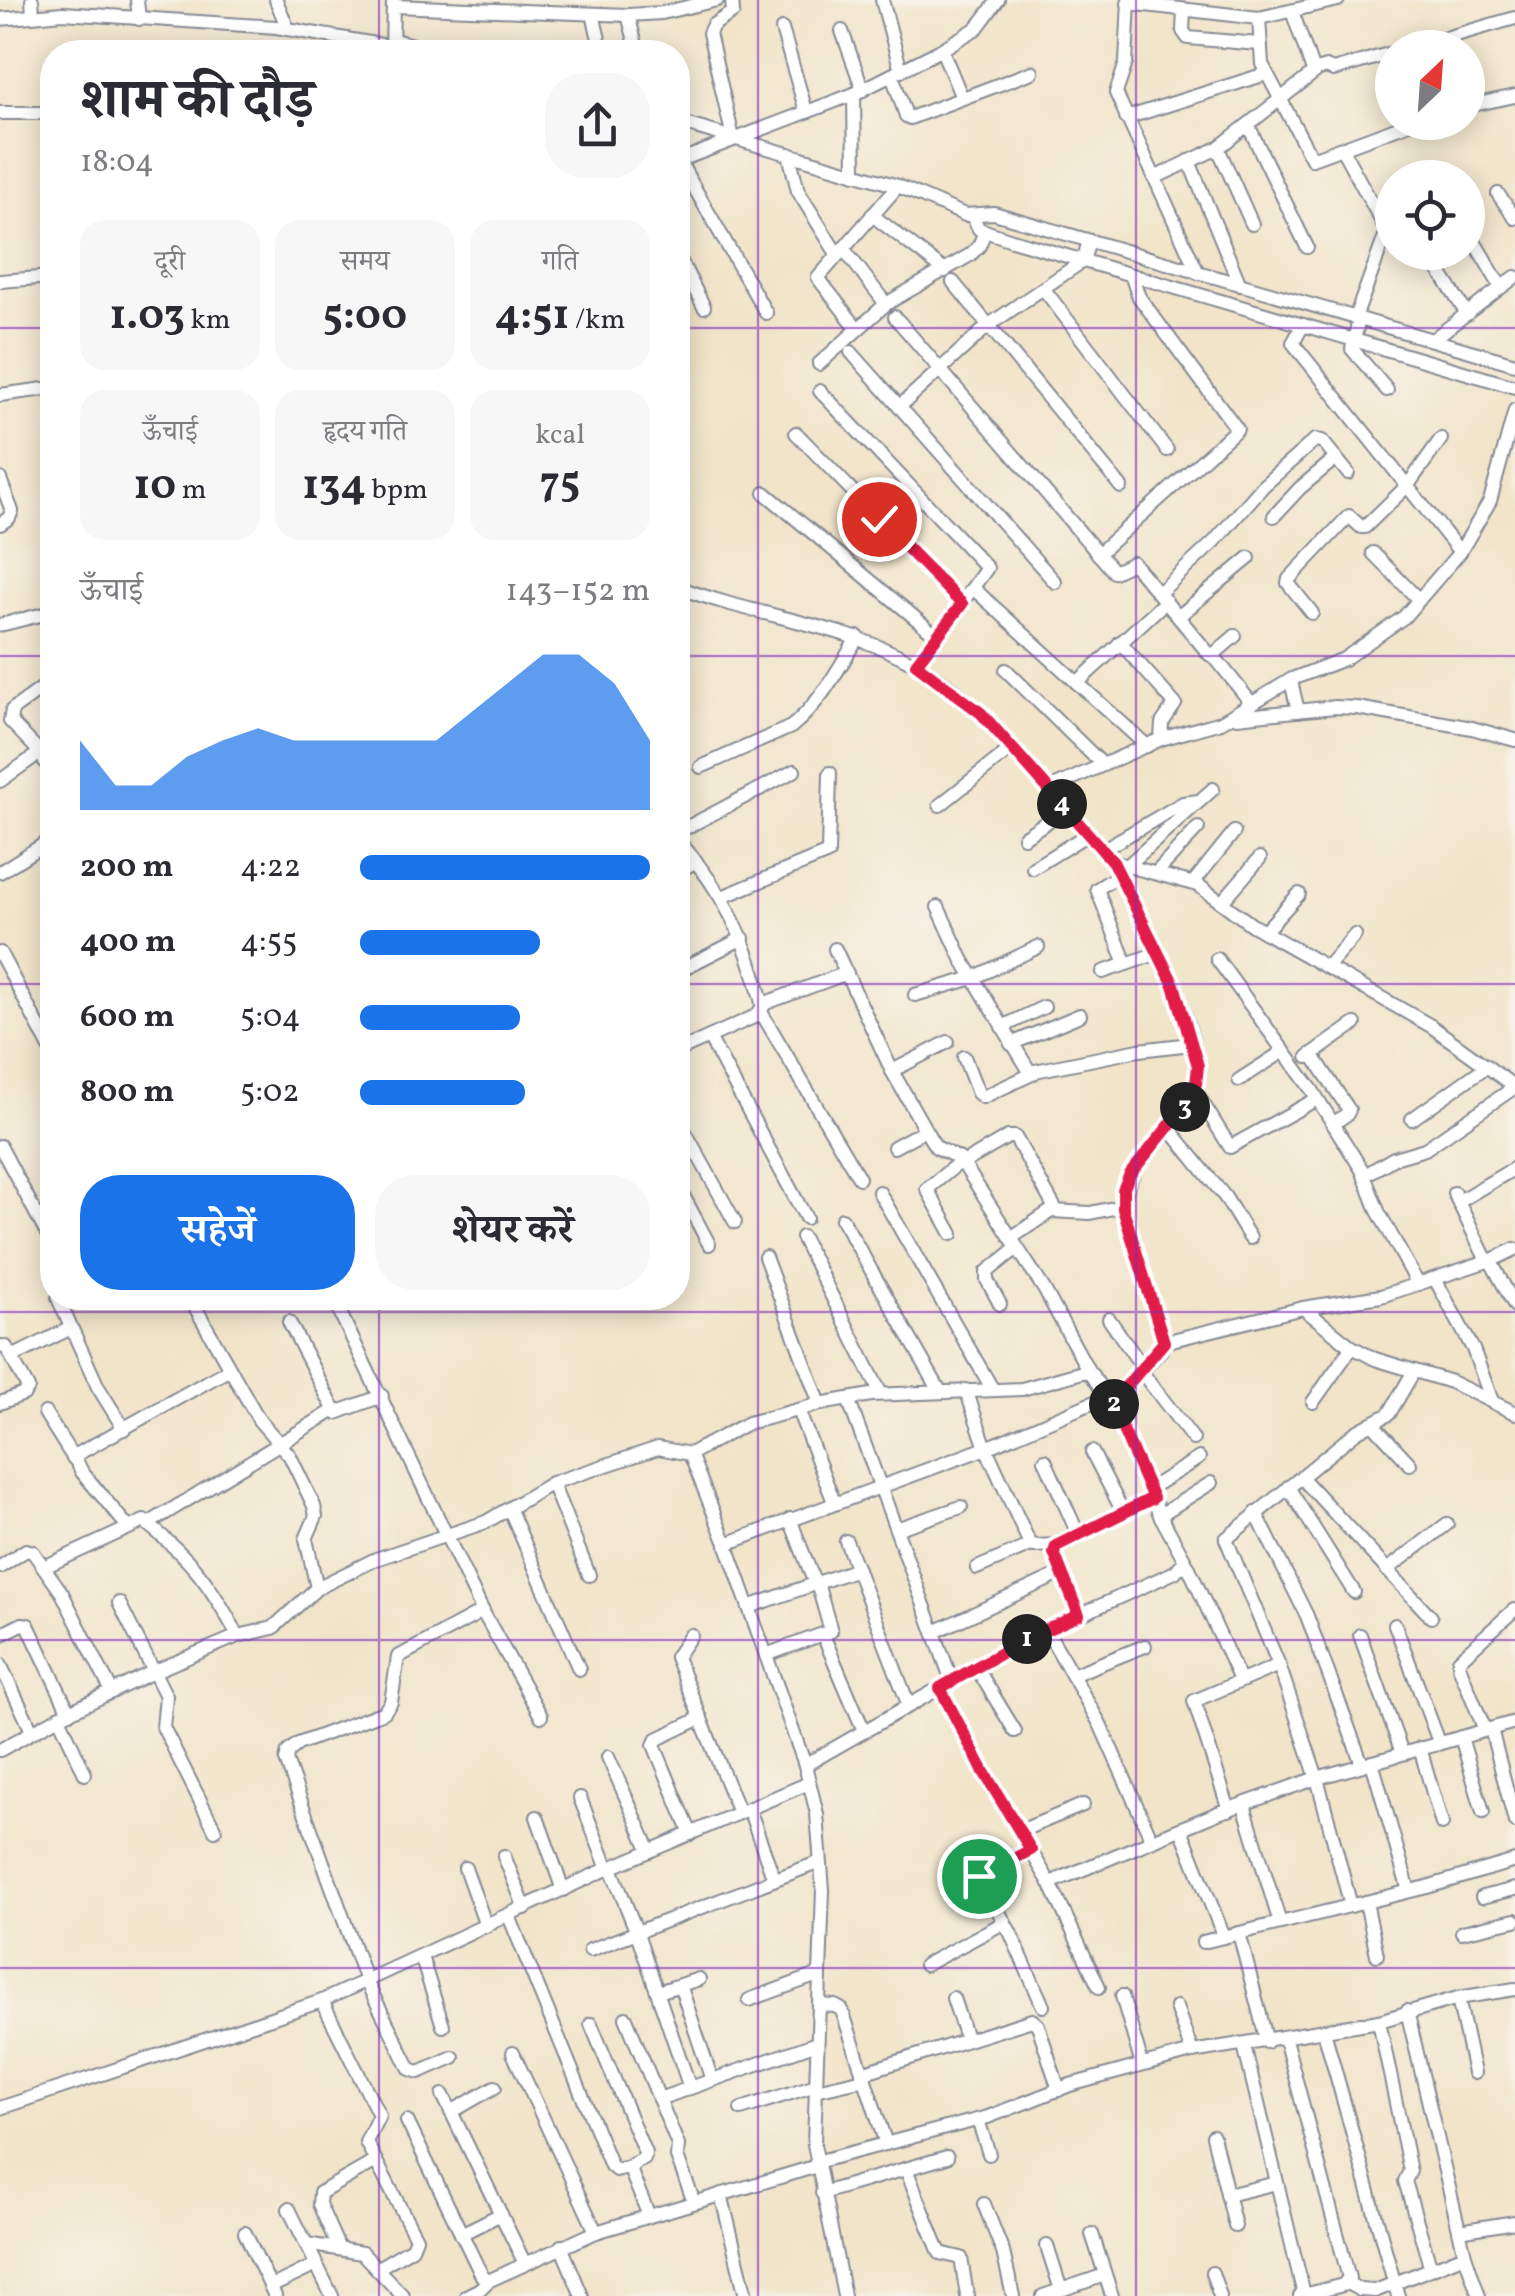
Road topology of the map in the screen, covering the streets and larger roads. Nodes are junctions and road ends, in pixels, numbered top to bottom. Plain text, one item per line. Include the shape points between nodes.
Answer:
1 (7, 0) edge
2 (32, 0) edge
3 (108, 0) edge
4 (137, 0) edge
5 (276, 0) edge
6 (717, 0) edge
7 (732, 0) edge
8 (882, 0) edge
9 (998, 0) edge
10 (1338, 0) edge
11 (1128, 2) edge
12 (394, 3) edge
13 (519, 6) edge
14 (650, 7) edge
15 (1184, 10) junction
16 (1292, 11) junction
17 (593, 14) junction
18 (33, 15) junction
19 (628, 15) junction
20 (108, 16) junction
21 (4, 18) edge
22 (1258, 18) junction
23 (1515, 18) edge
24 (139, 20) junction
25 (288, 29) junction
26 (782, 29) dead end
27 (1473, 30) edge
28 (842, 31) dead end
29 (356, 40) edge
30 (393, 40) edge
31 (599, 40) edge
32 (635, 40) edge
33 (1258, 44) junction
34 (942, 50) junction
35 (1375, 58) edge
36 (1032, 72) dead end
37 (1315, 72) junction
38 (896, 73) junction
39 (1266, 74) junction
40 (858, 92) junction
41 (1515, 96) edge
42 (962, 98) junction
43 (1280, 100) junction
44 (1485, 102) edge
45 (806, 111) junction
46 (0, 113) edge
47 (40, 113) edge
48 (1126, 118) junction
49 (690, 125) edge
50 (1248, 125) junction
51 (1375, 136) edge
52 (734, 138) junction
53 (1218, 148) junction
54 (1342, 149) junction
55 (789, 154) junction
56 (690, 156) edge
57 (1190, 161) junction
58 (855, 174) junction
59 (1154, 178) junction
60 (690, 182) edge
61 (898, 186) junction
62 (1498, 194) dead end
63 (872, 215) junction
64 (972, 216) junction
65 (1515, 218) edge
66 (1252, 224) dead end
67 (987, 232) junction
68 (1089, 241) junction
69 (1307, 247) dead end
70 (840, 251) junction
71 (1485, 259) edge
72 (1084, 261) junction
73 (1439, 270) edge
74 (1198, 273) junction
75 (1130, 275) junction
76 (40, 277) edge
77 (949, 277) junction
78 (1515, 277) edge
79 (690, 280) edge
80 (0, 281) edge
81 (1240, 285) junction
82 (1501, 287) junction
83 (1043, 288) junction
84 (886, 304) junction
85 (704, 307) dead end
86 (766, 313) dead end
87 (1467, 314) junction
88 (895, 318) dead end
89 (1357, 319) junction
90 (989, 325) junction
91 (1303, 326) junction
92 (857, 328) junction
93 (1354, 340) junction
94 (1432, 340) junction
95 (851, 352) dead end
96 (819, 364) dead end
97 (1515, 364) edge
98 (940, 370) junction
99 (1515, 387) edge
100 (40, 390) edge
101 (820, 390) dead end
102 (1386, 390) dead end
103 (0, 396) edge
104 (900, 407) junction
105 (1515, 410) edge
106 (796, 433) dead end
107 (1441, 439) dead end
108 (1168, 450) dead end
109 (1336, 458) junction
110 (1348, 473) dead end
111 (0, 479) edge
112 (1408, 484) junction
113 (1121, 486) dead end
114 (765, 493) dead end
115 (1274, 516) dead end
116 (0, 524) edge
117 (1460, 552) junction
118 (1373, 553) dead end
119 (1098, 554) junction
120 (1249, 558) dead end
121 (1055, 582) dead end
122 (974, 589) junction
123 (690, 591) edge
124 (1162, 597) junction
125 (1419, 600) junction
126 (962, 604) junction
127 (1312, 614) dead end
128 (40, 615) edge
129 (1179, 616) junction
130 (0, 626) edge
131 (1235, 636) dead end
132 (938, 637) junction
133 (858, 638) junction
134 (1120, 642) junction
135 (1213, 655) junction
136 (916, 664) junction
137 (1006, 670) dead end
138 (1291, 681) junction
139 (1077, 683) junction
140 (40, 689) edge
141 (1252, 704) junction
142 (1298, 710) junction
143 (5, 711) edge
144 (1230, 718) junction
145 (1161, 739) junction
146 (1515, 740) edge
147 (1147, 746) junction
148 (1012, 748) junction
149 (38, 751) junction
150 (40, 754) edge
151 (1104, 765) junction
152 (701, 766) dead end
153 (794, 771) dead end
154 (830, 772) dead end
155 (0, 781) edge
156 (1214, 788) dead end
157 (1048, 789) junction
158 (1199, 801) junction
159 (940, 805) dead end
160 (1066, 809) junction
161 (690, 826) edge
162 (1198, 828) dead end
163 (1234, 832) dead end
164 (1088, 834) junction
165 (1024, 837) dead end
166 (40, 847) edge
167 (1102, 850) junction
168 (690, 855) edge
169 (1260, 858) dead end
170 (696, 862) junction
171 (690, 865) edge
172 (1033, 868) dead end
173 (1120, 868) junction
174 (0, 872) edge
175 (1156, 874) junction
176 (1193, 883) junction
177 (1300, 894) dead end
178 (722, 896) junction
179 (1222, 902) junction
180 (938, 908) dead end
181 (1264, 932) junction
182 (1354, 935) dead end
183 (743, 938) junction
184 (1038, 947) dead end
185 (835, 948) dead end
186 (1158, 952) junction
187 (0, 953) edge
188 (1218, 959) dead end
189 (690, 964) edge
190 (1126, 964) junction
191 (1327, 967) junction
192 (1104, 972) dead end
193 (847, 973) junction
194 (974, 978) junction
195 (914, 995) dead end
196 (1044, 1007) dead end
197 (762, 1008) junction
198 (1080, 1015) dead end
199 (1355, 1024) dead end
200 (1002, 1027) junction
201 (40, 1029) edge
202 (708, 1037) junction
203 (948, 1042) dead end
204 (1012, 1044) junction
205 (1191, 1044) junction
206 (690, 1045) edge
207 (1284, 1051) junction
208 (1312, 1054) junction
209 (964, 1058) dead end
210 (1295, 1066) junction
211 (1487, 1066) junction
212 (892, 1071) junction
213 (1034, 1073) junction
214 (1239, 1080) dead end
215 (1194, 1089) junction
216 (1318, 1099) junction
217 (1412, 1119) dead end
218 (1334, 1124) junction
219 (1168, 1127) junction
220 (925, 1130) junction
221 (690, 1141) edge
222 (0, 1146) edge
223 (894, 1146) dead end
224 (962, 1162) junction
225 (1515, 1168) edge
226 (1365, 1175) junction
227 (859, 1178) dead end
228 (880, 1192) dead end
229 (1123, 1206) junction
230 (690, 1209) edge
231 (1056, 1210) junction
232 (806, 1218) dead end
233 (40, 1219) edge
234 (842, 1219) dead end
235 (735, 1222) dead end
236 (952, 1234) dead end
237 (802, 1237) dead end
238 (1250, 1238) dead end
239 (1014, 1243) junction
240 (708, 1244) dead end
241 (1515, 1249) edge
242 (765, 1257) dead end
243 (1488, 1260) junction
244 (1435, 1278) junction
245 (1418, 1284) junction
246 (1000, 1304) dead end
247 (1515, 1306) edge
248 (1303, 1308) junction
249 (63, 1310) edge
250 (197, 1310) edge
251 (341, 1310) edge
252 (1109, 1318) dead end
253 (289, 1322) dead end
254 (71, 1328) junction
255 (1164, 1342) junction
256 (0, 1346) edge
257 (1352, 1347) junction
258 (12, 1357) junction
259 (230, 1369) junction
260 (1142, 1370) junction
261 (1414, 1371) junction
262 (1089, 1372) junction
263 (1008, 1389) junction
264 (966, 1390) junction
265 (940, 1391) junction
266 (881, 1394) junction
267 (382, 1396) junction
268 (848, 1399) junction
269 (1492, 1401) junction
270 (1109, 1402) junction
271 (1313, 1402) dead end
272 (0, 1403) edge
273 (820, 1404) junction
274 (334, 1410) junction
275 (798, 1410) junction
276 (1515, 1412) edge
277 (45, 1413) dead end
278 (1372, 1423) junction
279 (124, 1429) junction
280 (1193, 1438) dead end
281 (278, 1442) junction
282 (986, 1448) junction
283 (1092, 1452) dead end
284 (690, 1454) junction
285 (74, 1458) junction
286 (1200, 1458) dead end
287 (1045, 1460) dead end
288 (1410, 1464) dead end
289 (1301, 1477) junction
290 (552, 1482) junction
291 (1212, 1483) dead end
292 (880, 1485) junction
293 (1288, 1487) junction
294 (1151, 1494) junction
295 (834, 1502) junction
296 (961, 1507) dead end
297 (510, 1510) junction
298 (1123, 1512) junction
299 (1256, 1514) junction
300 (1160, 1515) junction
301 (790, 1519) junction
302 (148, 1524) junction
303 (1447, 1524) dead end
304 (128, 1527) junction
305 (896, 1529) junction
306 (448, 1534) junction
307 (1078, 1534) junction
308 (846, 1541) dead end
309 (726, 1544) junction
310 (1032, 1545) junction
311 (1056, 1546) junction
312 (0, 1567) edge
313 (44, 1567) junction
314 (977, 1568) dead end
315 (1188, 1568) junction
316 (857, 1569) junction
317 (1387, 1570) junction
318 (1062, 1574) junction
319 (590, 1575) dead end
320 (816, 1584) junction
321 (317, 1588) junction
322 (1354, 1592) dead end
323 (119, 1604) dead end
324 (749, 1607) junction
325 (1514, 1610) edge
326 (483, 1611) junction
327 (1079, 1615) junction
328 (1431, 1617) dead end
329 (1395, 1625) dead end
330 (1046, 1630) junction
331 (934, 1632) junction
332 (823, 1635) junction
333 (1360, 1635) dead end
334 (0, 1636) edge
335 (238, 1636) junction
336 (691, 1636) dead end
337 (1145, 1646) dead end
338 (766, 1655) junction
339 (0, 1664) edge
340 (1278, 1665) junction
341 (976, 1667) junction
342 (580, 1670) dead end
343 (155, 1671) junction
344 (1072, 1676) junction
345 (1240, 1680) junction
346 (946, 1684) junction
347 (112, 1692) junction
348 (908, 1706) junction
349 (64, 1715) junction
350 (541, 1716) dead end
351 (701, 1718) junction
352 (1515, 1722) edge
353 (1488, 1730) junction
354 (32, 1731) junction
355 (864, 1731) junction
356 (1015, 1732) dead end
357 (1460, 1737) junction
358 (1438, 1742) junction
359 (1420, 1748) junction
360 (0, 1750) edge
361 (1402, 1753) junction
362 (608, 1757) dead end
363 (1367, 1763) junction
364 (805, 1765) junction
365 (85, 1774) dead end
366 (1317, 1778) junction
367 (810, 1783) junction
368 (580, 1798) dead end
369 (1244, 1804) junction
370 (1083, 1806) dead end
371 (1229, 1810) junction
372 (744, 1811) junction
373 (1483, 1812) dead end
374 (537, 1817) dead end
375 (1515, 1822) edge
376 (1442, 1824) dead end
377 (1181, 1828) junction
378 (215, 1830) dead end
379 (1020, 1831) junction
380 (690, 1834) junction
381 (1152, 1840) junction
382 (1031, 1850) junction
383 (650, 1851) junction
384 (504, 1856) dead end
385 (1515, 1861) edge
386 (820, 1862) junction
387 (466, 1868) dead end
388 (609, 1869) junction
389 (979, 1876) junction
390 (774, 1879) junction
391 (1050, 1883) junction
392 (1515, 1889) edge
393 (563, 1890) junction
394 (950, 1891) dead end
395 (1409, 1891) junction
396 (1482, 1897) dead end
397 (1358, 1904) junction
398 (525, 1908) junction
399 (509, 1916) junction
400 (1515, 1920) edge
401 (1005, 1922) junction
402 (1280, 1923) junction
403 (486, 1926) junction
404 (637, 1932) junction
405 (1462, 1932) dead end
406 (1239, 1933) junction
407 (1224, 1937) junction
408 (1203, 1942) dead end
409 (590, 1950) dead end
410 (1377, 1955) dead end
411 (420, 1956) junction
412 (924, 1965) dead end
413 (820, 1974) junction
414 (699, 1979) dead end
415 (366, 1981) junction
416 (680, 1985) junction
417 (1099, 1987) dead end
418 (1515, 1989) edge
419 (658, 1992) junction
420 (1122, 1996) dead end
421 (953, 1998) dead end
422 (1458, 1998) junction
423 (749, 2000) dead end
424 (322, 2001) junction
425 (819, 2005) junction
426 (1044, 2006) dead end
427 (1176, 2006) dead end
428 (1408, 2011) junction
429 (626, 2018) dead end
430 (1379, 2021) junction
431 (590, 2024) dead end
432 (442, 2026) dead end
433 (1324, 2030) junction
434 (966, 2038) junction
435 (1285, 2039) junction
436 (1267, 2042) junction
437 (817, 2043) junction
438 (1244, 2046) junction
439 (1192, 2052) junction
440 (513, 2053) dead end
441 (453, 2057) dead end
442 (1142, 2066) junction
443 (1474, 2072) dead end
444 (863, 2076) junction
445 (712, 2080) junction
446 (495, 2087) dead end
447 (816, 2087) junction
448 (690, 2088) junction
449 (1058, 2090) junction
450 (443, 2095) dead end
451 (659, 2099) junction
452 (0, 2108) edge
453 (741, 2110) dead end
454 (451, 2112) junction
455 (978, 2120) junction
456 (406, 2121) dead end
457 (1213, 2136) dead end
458 (886, 2144) junction
459 (989, 2154) dead end
460 (947, 2157) dead end
461 (376, 2161) junction
462 (817, 2164) junction
463 (633, 2166) junction
464 (906, 2169) junction
465 (1277, 2183) junction
466 (721, 2194) junction
467 (822, 2194) junction
468 (1226, 2195) junction
469 (694, 2202) junction
470 (984, 2204) dead end
471 (288, 2209) dead end
472 (501, 2214) junction
473 (649, 2216) junction
474 (1515, 2222) edge
475 (1235, 2226) dead end
476 (1459, 2230) junction
477 (596, 2232) junction
478 (245, 2233) dead end
479 (462, 2234) junction
480 (1092, 2234) dead end
481 (306, 2244) junction
482 (562, 2246) junction
483 (1047, 2246) dead end
484 (338, 2248) junction
485 (1465, 2255) junction
486 (525, 2264) junction
487 (316, 2265) junction
488 (378, 2268) junction
489 (1430, 2269) junction
490 (1212, 2273) dead end
491 (1105, 2275) junction
492 (488, 2281) junction
493 (1347, 2282) junction
494 (1061, 2290) junction
495 (1396, 2290) edge
496 (272, 2291) edge
497 (580, 2292) edge
498 (332, 2296) edge
499 (403, 2296) edge
500 (466, 2296) edge
501 (562, 2296) edge
502 (746, 2296) edge
503 (844, 2296) edge
504 (966, 2296) edge
505 (1012, 2296) edge
506 (1043, 2296) edge
507 (1112, 2296) edge
508 (1220, 2296) edge
509 (1302, 2296) edge
510 (1479, 2296) edge

1 - 21 street
2 - 18 street
3 - 20 street
4 - 24 street
5 - 25 street
6 - 14 street
7 - 52 street via 733,12 709,33
8 - 38 street
9 - 34 street via 977,28
10 - 16 street
11 - 15 street
11 - 48 street via 1126,63 1116,90
12 - 13 street
12 - 30 street
13 - 17 street
14 - 19 street
15 - 22 street
15 - 33 street via 1182,32 1188,38
16 - 22 street
16 - 37 street
17 - 19 street
17 - 31 street
18 - 20 street
18 - 21 street
19 - 32 street
20 - 24 street
22 - 33 street
23 - 27 street
24 - 25 street
25 - 29 street
26 - 45 street
28 - 40 street
33 - 39 street
34 - 38 street
34 - 42 street
35 - 37 street
36 - 42 street
37 - 43 street
38 - 40 street
38 - 42 street via 908,118
39 - 43 street
39 - 48 street
40 - 45 street
40 - 58 street
41 - 44 street
43 - 50 street
43 - 54 street via 1311,158
45 - 52 street
46 - 47 street
48 - 59 street
49 - 52 street
50 - 53 street
50 - 69 street
51 - 54 street
52 - 55 street
52 - 56 street
53 - 57 street
53 - 66 street
54 - 89 street via 1386,231
55 - 58 street
55 - 70 street via 798,191
57 - 59 street
57 - 81 street
58 - 61 street
59 - 74 street
60 - 86 street
61 - 63 street
61 - 64 street
62 - 65 street
63 - 70 street
63 - 77 street
64 - 67 street
64 - 68 street via 994,213
67 - 72 street
67 - 77 street
68 - 72 street
68 - 74 street
70 - 84 street
70 - 92 street via 818,278
71 - 82 street
72 - 75 street
72 - 83 street
73 - 87 street
74 - 81 street
75 - 91 street
75 - 119 street via 1139,297 1238,429
76 - 80 street
77 - 84 street
77 - 90 street
78 - 82 street
79 - 85 street
81 - 89 street
82 - 87 street
83 - 90 street
83 - 108 street
84 - 92 street
87 - 94 street
88 - 98 street
89 - 93 street
89 - 94 street
90 - 98 street
90 - 113 street
91 - 93 street
91 - 112 street via 1292,343
92 - 96 street
93 - 99 street
93 - 102 street via 1353,351
94 - 97 street
95 - 104 street
98 - 104 street
98 - 119 street
100 - 103 street
101 - 122 street via 986,566
104 - 121 street
105 - 117 street via 1496,486
106 - 126 street
107 - 112 street
109 - 110 street
109 - 115 street
109 - 124 street via 1316,440 1262,486
111 - 116 street via 12,511
112 - 117 street
112 - 127 street via 1365,527 1350,516 1289,578
114 - 132 street
117 - 125 street
118 - 125 street
119 - 124 street via 1115,573 1131,562
120 - 129 street
122 - 126 street
122 - 139 street
123 - 133 street
124 - 129 street
124 - 134 street
125 - 138 street via 1344,659
126 - 132 street
128 - 130 street
129 - 135 street
131 - 135 street
132 - 136 street
133 - 136 street
133 - 152 street via 807,714
134 - 139 street
134 - 145 street via 1175,704 1162,722
135 - 141 street
136 - 148 street via 981,713
137 - 151 street
138 - 141 street
138 - 142 street
139 - 147 street
140 - 143 street
141 - 144 street
142 - 144 street
142 - 146 street via 1373,710
143 - 149 street
144 - 145 street
145 - 147 street
147 - 151 street
148 - 157 street
148 - 159 street
149 - 150 street
149 - 155 street
151 - 157 street
153 - 161 street
154 - 178 street via 828,853
156 - 158 street
157 - 160 street
158 - 167 street via 1183,803
158 - 173 street
160 - 164 street
160 - 165 street
162 - 175 street
163 - 176 street
164 - 167 street
164 - 172 street
166 - 174 street
167 - 173 street
168 - 170 street
169 - 179 street
170 - 171 street
170 - 178 street
173 - 175 street
173 - 186 street
173 - 190 street via 1097,889
175 - 176 street
176 - 179 street
177 - 181 street
178 - 183 street
179 - 181 street
180 - 194 street
181 - 191 street
182 - 191 street
183 - 189 street
183 - 197 street
184 - 194 street
185 - 193 street
186 - 190 street
186 - 205 street
187 - 201 street
188 - 207 street
190 - 192 street
191 - 211 street
193 - 197 street
193 - 212 street
194 - 195 street
194 - 200 street
196 - 200 street
197 - 202 street
197 - 227 street
198 - 204 street
199 - 208 street
200 - 204 street
202 - 206 street
202 - 232 street
203 - 212 street
204 - 213 street
205 - 213 street
205 - 215 street via 1198,1066
207 - 210 street
207 - 214 street
208 - 210 street
208 - 218 street via 1348,1110
209 - 213 street via 983,1097
210 - 216 street
211 - 217 street
211 - 226 street via 1515,1086 1425,1149
212 - 220 street
215 - 216 street via 1230,1146
215 - 219 street
216 - 218 street
218 - 226 street
219 - 229 street via 1130,1174
219 - 238 street
220 - 223 street
220 - 224 street via 933,1144
221 - 235 street
222 - 233 street
224 - 231 street via 1015,1138
224 - 236 street via 926,1189
224 - 239 street
225 - 243 street via 1457,1197
226 - 245 street
228 - 263 street
229 - 231 street
229 - 255 street
230 - 240 street
231 - 239 street
234 - 265 street
237 - 266 street
239 - 246 street via 987,1272
239 - 262 street
241 - 243 street
242 - 273 street
243 - 244 street
243 - 247 street
244 - 245 street
244 - 269 street
245 - 248 street
248 - 255 street
248 - 257 street
249 - 254 street
250 - 259 street
251 - 267 street
252 - 260 street
253 - 274 street
254 - 258 street
254 - 279 street
255 - 260 street
256 - 258 street
257 - 261 street
257 - 271 street
258 - 272 street via 27,1391
259 - 279 street
259 - 281 street
260 - 270 street
260 - 280 street
261 - 269 street
261 - 278 street via 1389,1414
262 - 263 street
262 - 270 street
263 - 264 street
264 - 265 street
264 - 282 street
265 - 266 street
266 - 268 street
267 - 274 street
267 - 306 street
268 - 273 street
268 - 292 street
269 - 276 street
270 - 282 street
270 - 294 street
273 - 275 street
274 - 281 street
275 - 284 street via 748,1423
275 - 295 street
277 - 285 street
278 - 288 street
278 - 289 street
279 - 285 street
281 - 302 street
281 - 321 street via 316,1512 306,1539
282 - 292 street
282 - 310 street
283 - 298 street
284 - 290 street via 658,1448
284 - 309 street
285 - 304 street
286 - 294 street
287 - 307 street
289 - 293 street
289 - 317 street
290 - 297 street
290 - 319 street
291 - 300 street
292 - 295 street
292 - 305 street
293 - 299 street
293 - 322 street
294 - 298 street
294 - 300 street
295 - 301 street
296 - 305 street
297 - 306 street
297 - 342 street
298 - 307 street
299 - 340 street via 1226,1543
299 - 363 street via 1307,1616
300 - 315 street
301 - 309 street
301 - 320 street
302 - 304 street
302 - 335 street via 204,1577
303 - 317 street
304 - 313 street
305 - 331 street
306 - 321 street
306 - 326 street
307 - 311 street
308 - 316 street
309 - 324 street
310 - 311 street
310 - 314 street
311 - 318 street
312 - 313 street via 28,1549
313 - 347 street
315 - 327 street via 1180,1566
315 - 345 street
316 - 320 street
316 - 348 street
317 - 328 street
318 - 327 street
318 - 331 street
320 - 324 street
320 - 332 street via 832,1627
321 - 335 street via 273,1628
323 - 343 street
324 - 338 street
325 - 353 street via 1459,1660
326 - 350 street
326 - 415 street via 398,1657 384,1712 288,1752
327 - 330 street
329 - 358 street
330 - 341 street
330 - 344 street
331 - 346 street
332 - 338 street
332 - 355 street
333 - 361 street
334 - 349 street via 28,1625
335 - 343 street
336 - 351 street via 676,1656
337 - 344 street
338 - 364 street
339 - 354 street
340 - 345 street
340 - 366 street
341 - 346 street
341 - 356 street
343 - 347 street
343 - 378 street via 166,1702 163,1727
344 - 381 street
345 - 371 street via 1193,1704
346 - 348 street
346 - 379 street via 984,1772
347 - 349 street
348 - 355 street
349 - 354 street
349 - 365 street
351 - 372 street
351 - 380 street via 654,1744
352 - 353 street
353 - 357 street
353 - 375 street
354 - 360 street
355 - 364 street
357 - 358 street
357 - 373 street
358 - 359 street
359 - 361 street
359 - 376 street
361 - 363 street
362 - 383 street
363 - 366 street
363 - 395 street
364 - 367 street
366 - 369 street
366 - 397 street
367 - 372 street
367 - 386 street
368 - 388 street
369 - 371 street
369 - 402 street
370 - 379 street
371 - 377 street
372 - 380 street
372 - 390 street
374 - 393 street
377 - 381 street
377 - 407 street
379 - 382 street
380 - 383 street
381 - 391 street
382 - 389 street
382 - 391 street
383 - 388 street
384 - 398 street
385 - 395 street
386 - 390 street
386 - 413 street
387 - 403 street
388 - 393 street
388 - 404 street
389 - 394 street
389 - 401 street
390 - 404 street
391 - 417 street
392 - 396 street
393 - 398 street
395 - 397 street
397 - 402 street
397 - 410 street
398 - 399 street
399 - 403 street
399 - 463 street via 610,2166
400 - 405 street
401 - 412 street
401 - 426 street
402 - 406 street
403 - 411 street
404 - 409 street
404 - 419 street
406 - 407 street
406 - 436 street
407 - 408 street
411 - 415 street
411 - 432 street
413 - 423 street
413 - 425 street
414 - 416 street
415 - 424 street
415 - 441 street via 412,2072
416 - 419 street
416 - 445 street
418 - 422 street
419 - 448 street
420 - 442 street
421 - 434 street
422 - 428 street
422 - 443 street
424 - 452 street
424 - 461 street via 379,2115 365,2138
425 - 437 street
425 - 444 street via 842,2010
427 - 439 street
428 - 430 street
428 - 476 street
429 - 451 street
430 - 433 street
430 - 489 street via 1410,2171 1405,2181
431 - 463 street via 645,2153
433 - 435 street
433 - 495 street
434 - 444 street
434 - 449 street via 1036,2022
435 - 436 street
435 - 493 street
436 - 438 street
437 - 445 street
437 - 447 street
438 - 439 street
438 - 465 street
439 - 442 street
440 - 477 street
442 - 449 street
444 - 447 street
444 - 458 street
445 - 448 street
446 - 454 street
447 - 453 street
447 - 462 street
448 - 451 street
449 - 455 street
450 - 454 street
451 - 469 street
454 - 472 street
455 - 458 street
455 - 459 street
456 - 479 street
457 - 468 street
458 - 462 street
460 - 464 street
461 - 484 street via 320,2193 318,2204
461 - 488 street via 416,2242
462 - 466 street
462 - 467 street
463 - 473 street
464 - 467 street
464 - 504 street via 940,2254 960,2258
465 - 468 street
465 - 509 street
466 - 469 street
466 - 502 street
467 - 503 street
468 - 475 street
469 - 473 street
470 - 505 street via 1004,2252
471 - 481 street
472 - 479 street
472 - 486 street
473 - 477 street
474 - 476 street
476 - 485 street
477 - 482 street
478 - 496 street
479 - 492 street
480 - 491 street
481 - 484 street
481 - 487 street
482 - 486 street
482 - 497 street
483 - 494 street
484 - 488 street via 362,2252
485 - 489 street
485 - 510 street
486 - 492 street
487 - 496 street
487 - 498 street
488 - 499 street
489 - 495 street
490 - 508 street
491 - 494 street
491 - 507 street
492 - 500 street
493 - 495 street via 1367,2291
493 - 509 street
494 - 506 street
497 - 501 street

